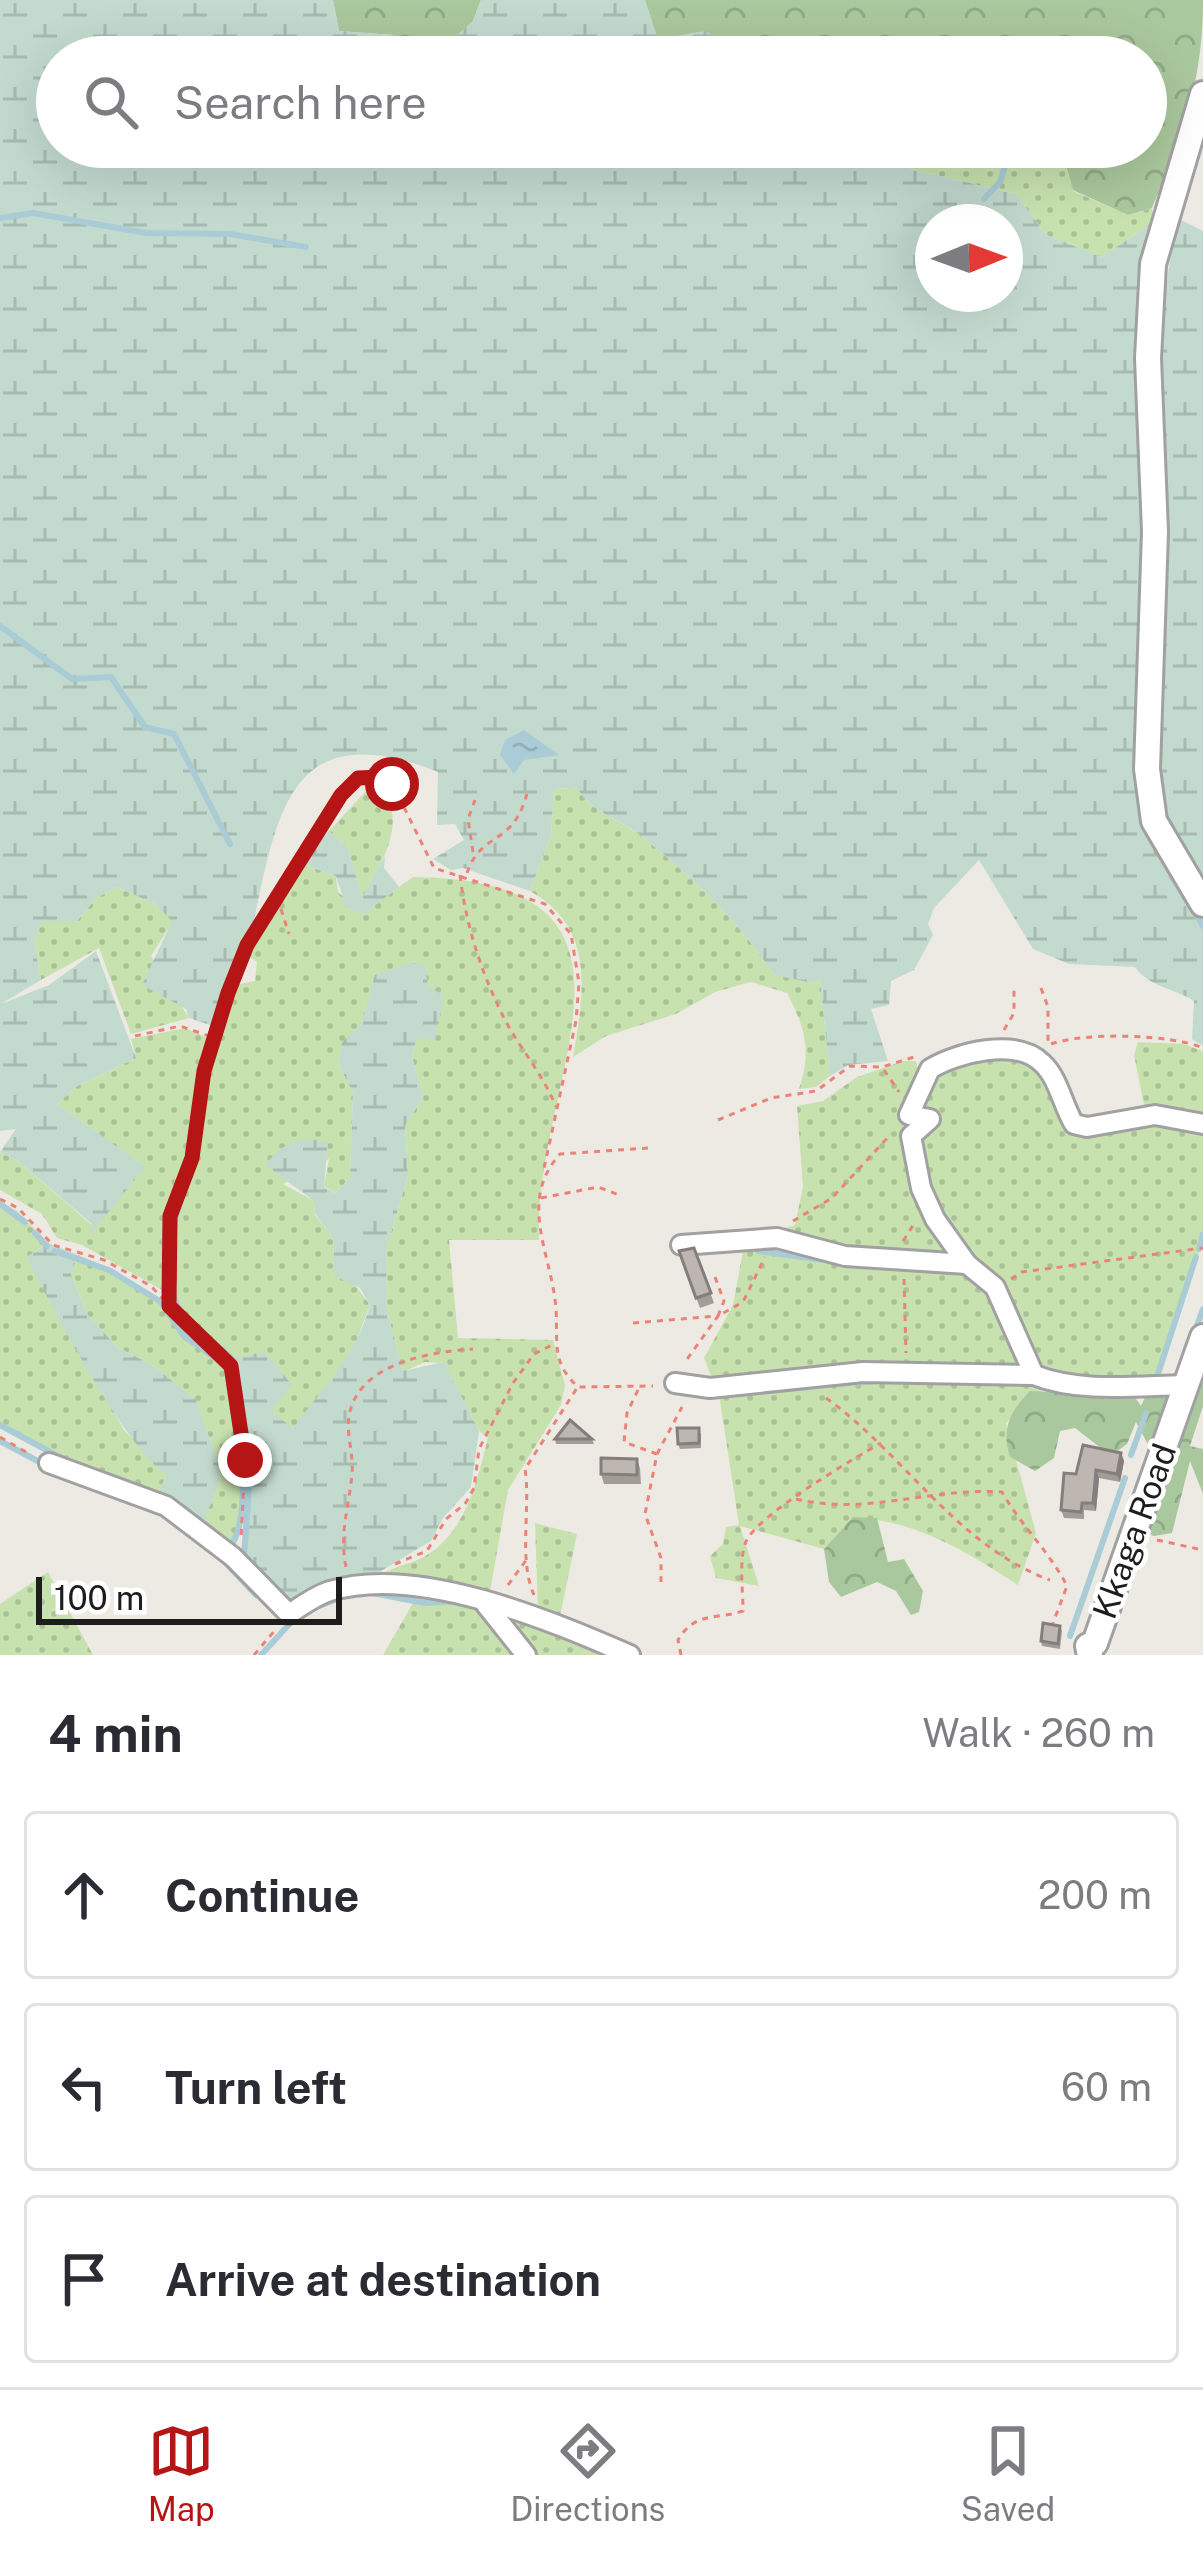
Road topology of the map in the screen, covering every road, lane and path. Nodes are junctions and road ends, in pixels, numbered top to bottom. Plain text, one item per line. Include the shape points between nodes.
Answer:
1 (1203, 94) edge
2 (528, 789) dead end
3 (476, 800) dead end
4 (473, 854) junction
5 (463, 874) junction
6 (283, 883) junction
7 (1203, 904) edge
8 (289, 934) dead end
9 (1014, 986) dead end
10 (1041, 988) dead end
11 (135, 1036) dead end
12 (214, 1037) junction
13 (1203, 1048) edge
14 (981, 1049) junction
15 (883, 1067) junction
16 (930, 1069) junction
17 (557, 1108) junction
18 (718, 1120) dead end
19 (902, 1123) junction
20 (1203, 1124) edge
21 (648, 1148) dead end
22 (543, 1173) junction
23 (619, 1196) dead end
24 (0, 1199) edge
25 (540, 1199) junction
26 (926, 1202) junction
27 (777, 1238) junction
28 (680, 1245) edge
29 (1203, 1248) edge
30 (884, 1258) junction
31 (967, 1264) junction
32 (905, 1268) dead end
33 (715, 1277) dead end
34 (995, 1287) junction
35 (169, 1306) junction
36 (718, 1316) junction
37 (633, 1323) dead end
38 (1203, 1337) edge
39 (554, 1345) junction
40 (473, 1348) dead end
41 (909, 1373) junction
42 (1034, 1375) junction
43 (800, 1378) junction
44 (681, 1382) junction
45 (1184, 1385) junction
46 (578, 1387) junction
47 (639, 1389) junction
48 (0, 1437) edge
49 (881, 1443) junction
50 (657, 1454) junction
51 (49, 1463) joint
52 (934, 1497) junction
53 (796, 1499) junction
54 (1140, 1520) junction
55 (1203, 1550) edge
56 (233, 1557) junction
57 (528, 1558) junction
58 (1050, 1580) dead end
59 (661, 1582) dead end
60 (359, 1586) junction
61 (492, 1600) junction
62 (289, 1614) junction
63 (536, 1620) junction
64 (1052, 1640) edge
65 (254, 1655) edge
66 (526, 1655) edge
67 (630, 1655) edge
68 (681, 1655) edge
69 (1090, 1655) edge

1 - 7 street via 1156,241 1151,285 1148,769 1154,821
2 - 4 path via 516,826
3 - 4 path via 468,819
4 - 5 path
5 - 6 path via 434,868 392,784 358,778
5 - 17 path via 476,956
5 - 17 path via 545,904 571,934 579,983
6 - 8 path
6 - 12 path via 247,945
9 - 14 path via 1014,1013
10 - 13 path via 1048,1047 1065,1039 1134,1039
11 - 12 path via 181,1026
12 - 35 path via 192,1158 170,1216
14 - 16 street
14 - 20 street via 1044,1064 1074,1124 1173,1114
15 - 16 path via 915,1057
15 - 18 path via 850,1066 817,1091 771,1098
15 - 19 path
16 - 19 street
17 - 22 path
19 - 26 street via 930,1119 911,1136
19 - 27 path via 832,1198
21 - 22 path via 560,1154
22 - 25 path
23 - 25 path via 598,1187
24 - 35 path via 53,1245 104,1260
25 - 39 path
26 - 30 path
26 - 31 street
27 - 28 street
27 - 30 street
27 - 36 path via 742,1302
29 - 34 path via 1022,1272
30 - 31 street
31 - 34 street
32 - 41 path
33 - 36 path via 724,1301
34 - 42 street
35 - 56 path via 231,1366 246,1500
36 - 37 path
36 - 44 path via 697,1340
38 - 45 street, Kkaga Road
39 - 46 path via 560,1371
39 - 60 path via 534,1354 513,1383 479,1449 474,1488 427,1551
40 - 60 path via 425,1352 359,1389 349,1417 353,1471 341,1540
41 - 42 street
41 - 43 street
42 - 45 street via 1057,1384
43 - 44 street via 710,1388
43 - 49 path
44 - 47 path
44 - 50 path via 673,1433
45 - 54 street, Kkaga Road
46 - 47 path
46 - 57 path via 526,1469
47 - 50 path via 624,1442
48 - 51 path
49 - 52 path
49 - 53 path
50 - 59 path via 645,1514
51 - 56 street via 166,1506
52 - 53 path via 830,1507
52 - 58 path via 1003,1559
52 - 64 path via 1002,1492 1067,1586
53 - 68 path via 753,1526 744,1545 743,1611 687,1625
54 - 55 path via 1158,1541
54 - 69 street, Kkaga Road
56 - 62 street
57 - 61 path
57 - 63 path
60 - 61 street
60 - 62 street via 326,1592
61 - 63 street
61 - 66 street
62 - 65 path
63 - 67 street

